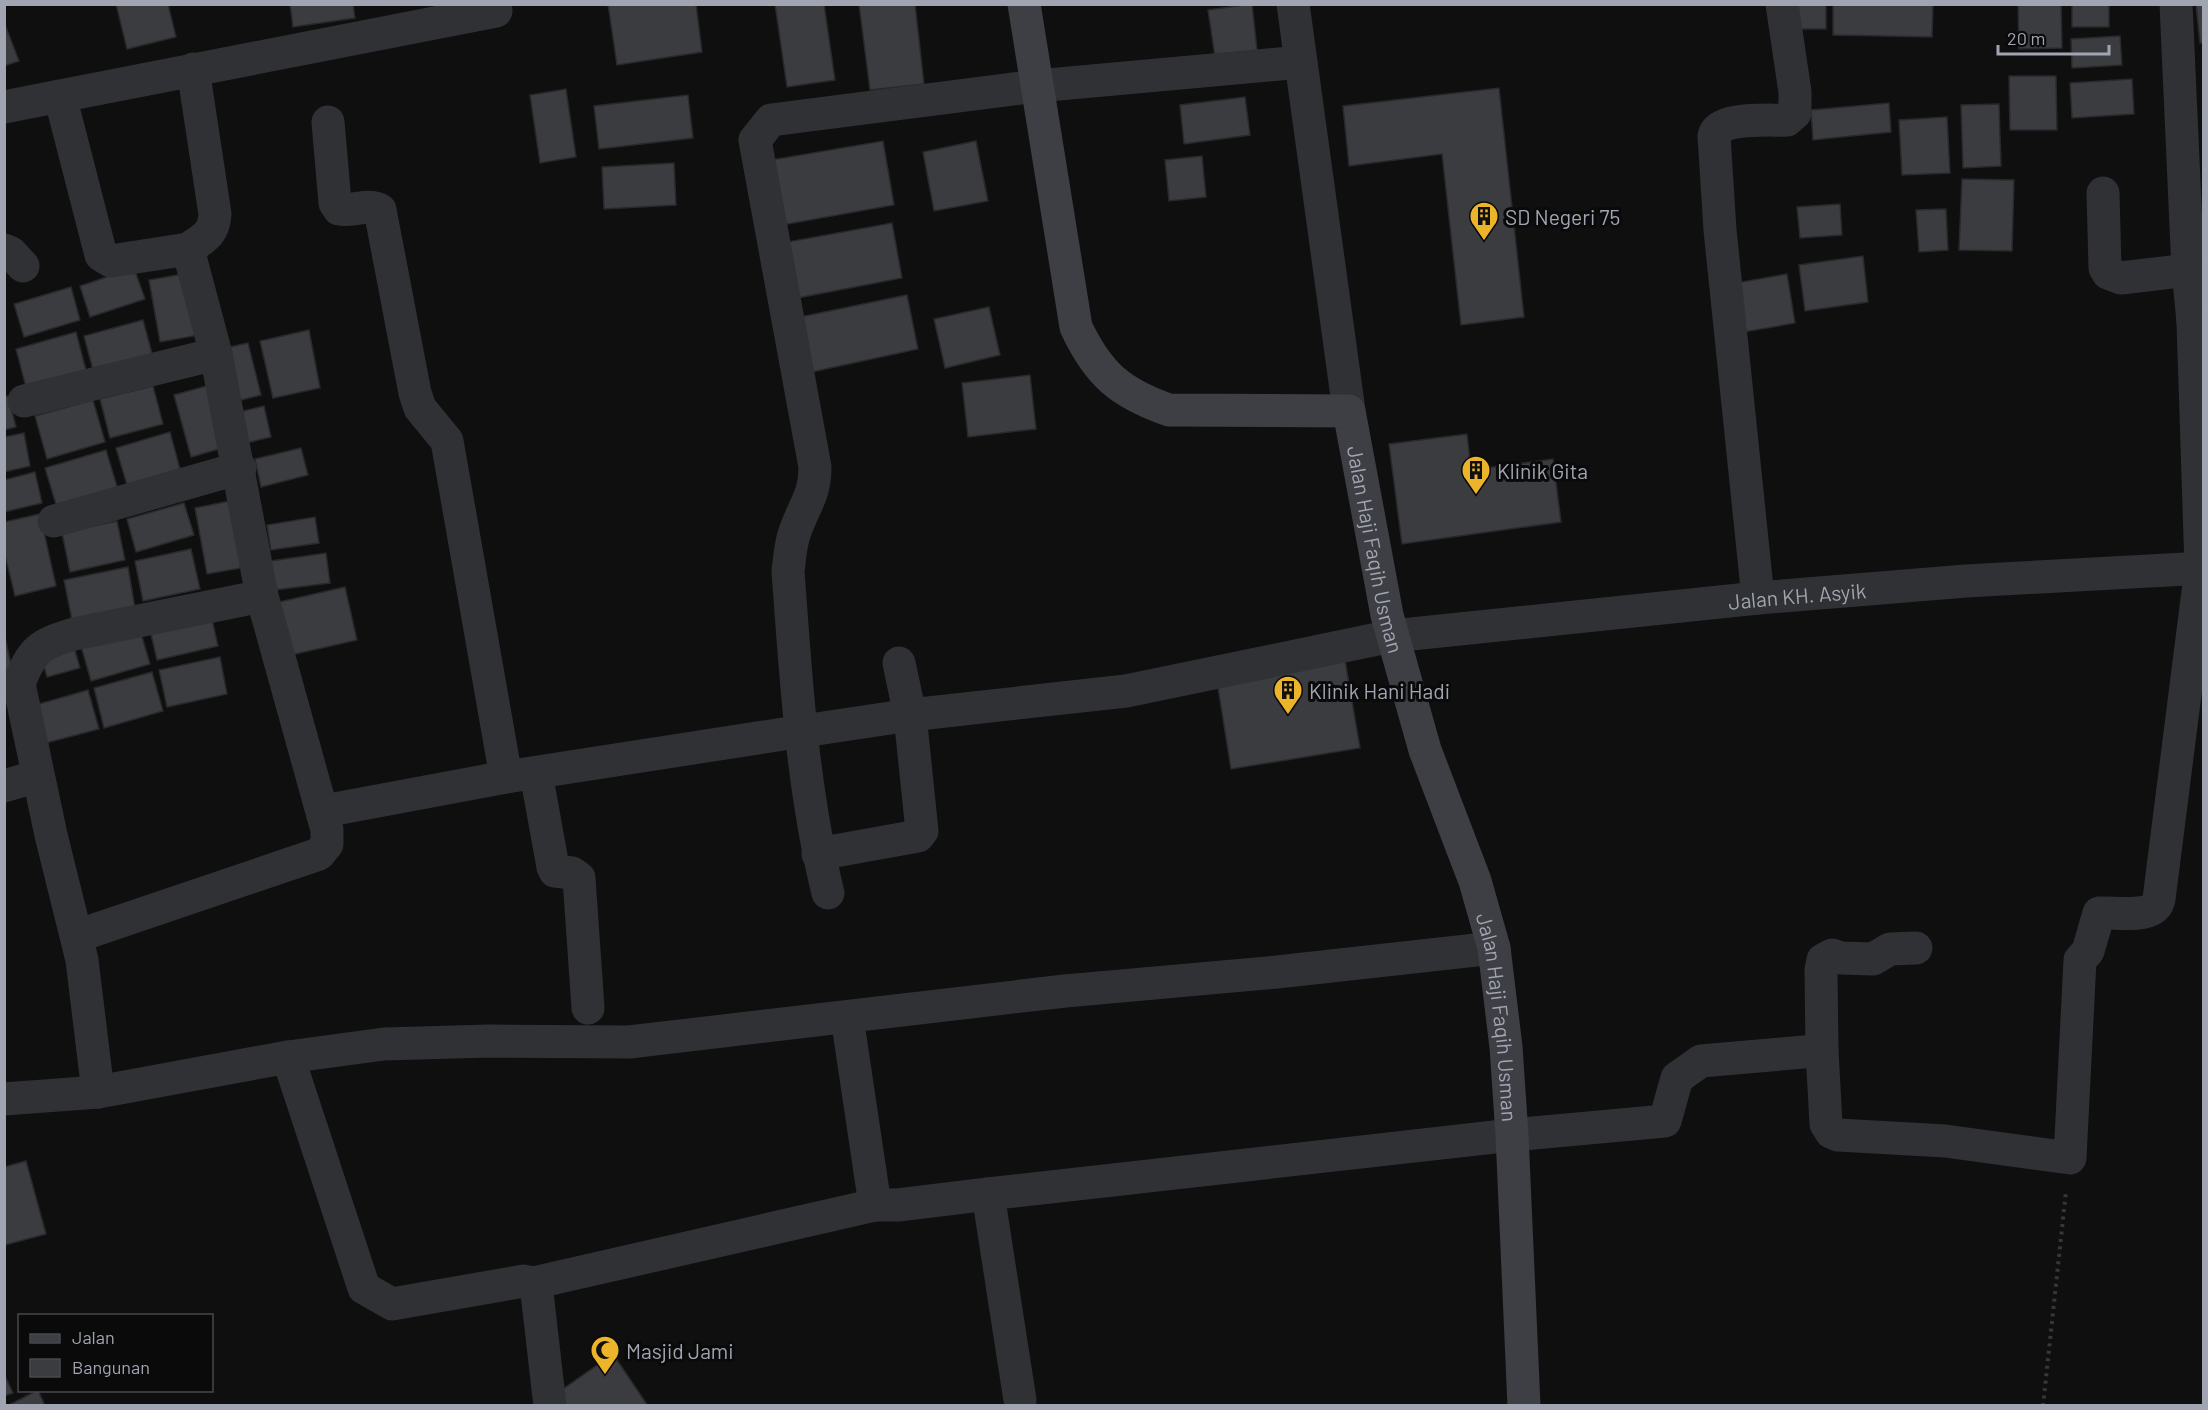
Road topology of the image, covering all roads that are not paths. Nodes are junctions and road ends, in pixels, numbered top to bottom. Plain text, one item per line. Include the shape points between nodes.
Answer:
1 (1024, 4) edge
2 (1293, 4) edge
3 (1782, 4) edge
4 (2176, 4) edge
5 (496, 11) dead end
6 (1301, 62) junction
7 (194, 69) junction
8 (1037, 86) junction
9 (60, 96) junction
10 (4, 106) edge
11 (328, 122) dead end
12 (2194, 191) edge
13 (2103, 193) dead end
14 (188, 249) junction
15 (2187, 270) junction
16 (2198, 321) edge
17 (216, 354) junction
18 (24, 401) dead end
19 (1349, 411) junction
20 (240, 468) junction
21 (54, 520) dead end
22 (2202, 568) edge
23 (262, 597) junction
24 (1758, 598) junction
25 (1392, 636) junction
26 (899, 663) dead end
27 (12, 685) edge
28 (910, 715) junction
29 (800, 732) junction
30 (521, 775) junction
31 (39, 777) junction
32 (4, 786) edge
33 (324, 811) junction
34 (818, 854) junction
35 (828, 893) dead end
36 (77, 936) junction
37 (1493, 943) junction
38 (1916, 948) dead end
39 (588, 1008) dead end
40 (847, 1017) junction
41 (1822, 1052) junction
42 (288, 1057) junction
43 (96, 1079) junction
44 (4, 1099) edge
45 (1512, 1135) junction
46 (988, 1194) junction
47 (875, 1205) junction
48 (533, 1283) junction
49 (1020, 1400) dead end
50 (550, 1406) edge
51 (1524, 1406) edge

1 - 8 street
2 - 6 street
3 - 24 street via 1796,92 1795,114 1787,120 1726,123 1717,128 1714,136
4 - 12 street
5 - 7 street
6 - 8 street
6 - 19 street
7 - 9 street
7 - 14 street via 215,226
8 - 19 street via 1076,327 1107,378 1141,400 1169,410
8 - 29 street via 771,120 756,140 815,467 815,488 796,528 788,571
9 - 10 street
9 - 14 street via 101,255 111,261
11 - 30 street via 335,203 345,210 380,210 415,393 420,408 447,441
12 - 15 street
13 - 15 street via 2108,273 2121,278
14 - 17 street
15 - 16 street
16 - 22 street
17 - 18 street
17 - 20 street
19 - 25 street, Jalan Haji Faqih Usman
20 - 21 street
20 - 23 street
22 - 24 street, Jalan KH. Asyik
22 - 41 street via 2158,906 2150,912 2099,913 2088,951 2080,960 2070,1158 1945,1141 1839,1136 1826,1124
23 - 27 street via 46,643 33,652
23 - 33 street
24 - 25 street, Jalan KH. Asyik
25 - 28 street, Jalan KH. Asyik via 1126,691
25 - 37 street, Jalan Haji Faqih Usman via 1425,750 1475,881
26 - 28 street
27 - 31 street
28 - 29 street, Jalan KH. Asyik
28 - 34 street via 922,831 918,836
29 - 30 street, Jalan KH. Asyik
29 - 34 street
30 - 33 street, Jalan KH. Asyik
30 - 39 street via 555,871 579,878
31 - 32 street
31 - 36 street
33 - 36 street via 327,844 319,854
34 - 35 street
36 - 43 street
37 - 40 street via 1277,972 1065,991
37 - 45 street, Jalan Haji Faqih Usman
38 - 41 street via 1890,949 1873,959 1832,955 1823,960
40 - 42 street via 629,1042 384,1044
40 - 47 street
41 - 45 street via 1701,1061 1677,1078 1665,1122
42 - 43 street
42 - 48 street via 364,1288 392,1304 524,1281
43 - 44 street
45 - 46 street
45 - 51 street, Jalan Haji Faqih Usman
46 - 47 street
46 - 49 street
47 - 48 street
48 - 50 street

